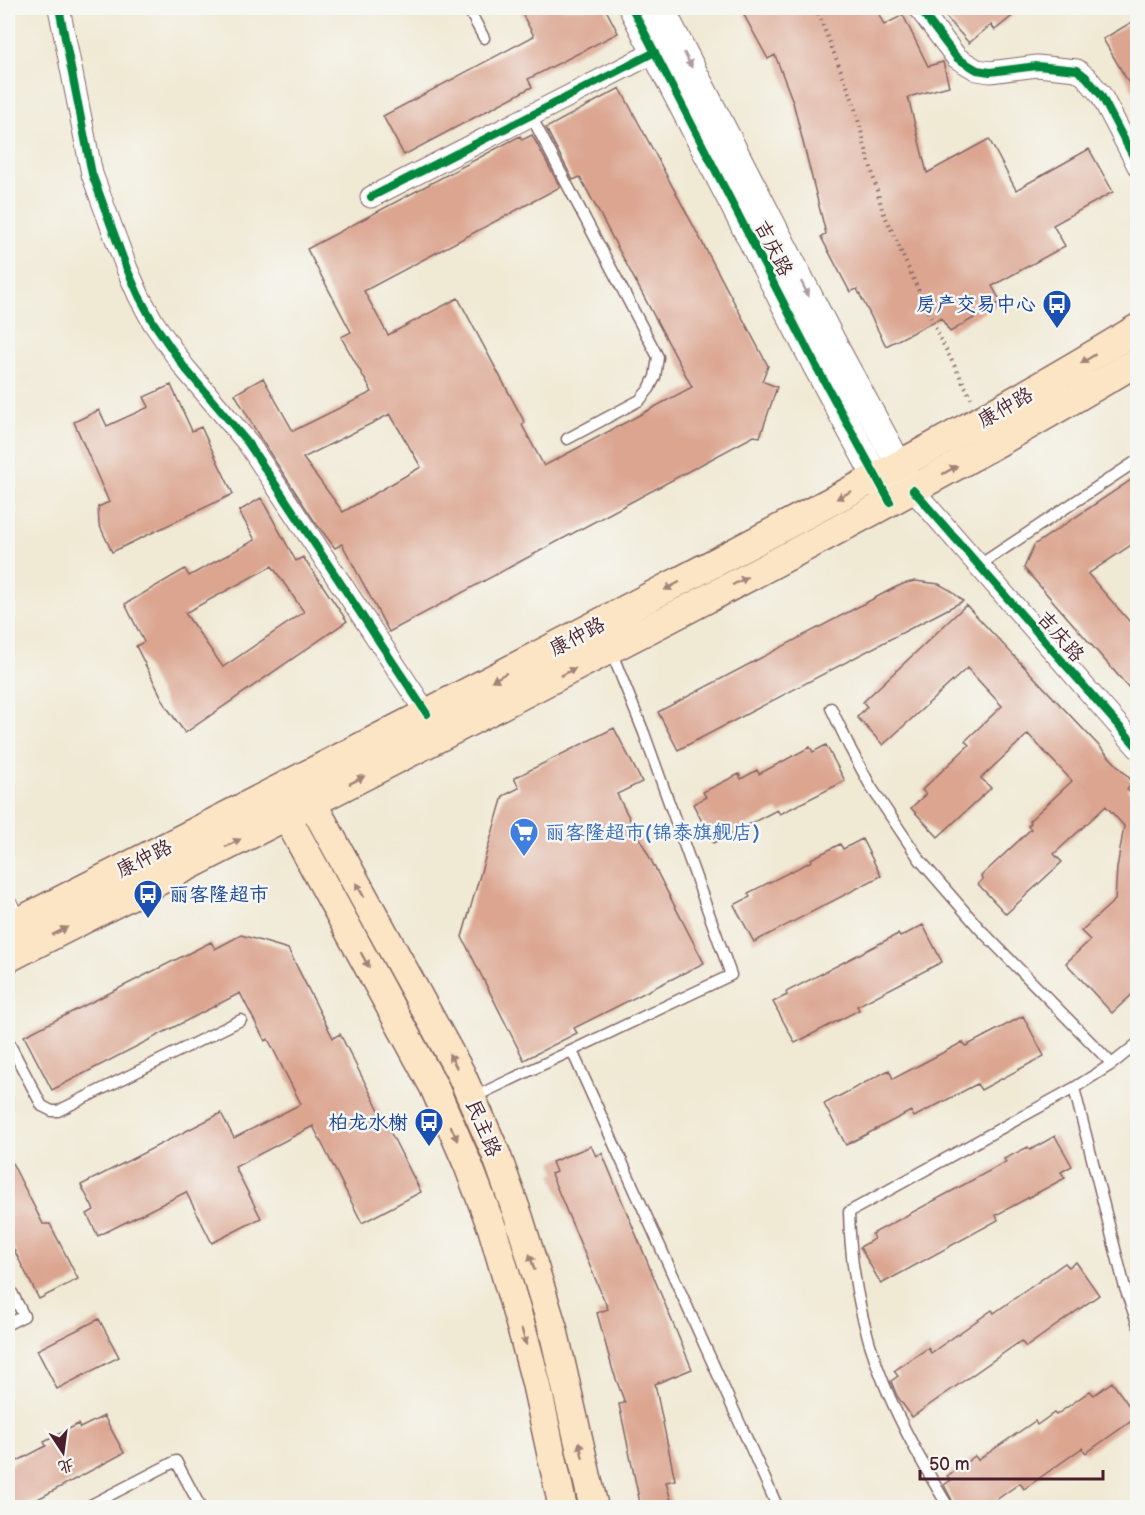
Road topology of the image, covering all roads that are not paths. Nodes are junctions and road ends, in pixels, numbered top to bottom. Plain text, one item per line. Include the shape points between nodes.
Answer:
1 (59, 8) edge
2 (468, 8) edge
3 (632, 8) edge
4 (661, 8) edge
5 (919, 8) edge
6 (484, 38) dead end
7 (655, 52) junction
8 (531, 116) junction
9 (1137, 165) edge
10 (371, 197) dead end
11 (1137, 328) edge
12 (1137, 361) edge
13 (567, 439) dead end
14 (1137, 460) edge
15 (898, 485) junction
16 (978, 566) junction
17 (610, 649) junction
18 (831, 708) dead end
19 (428, 714) junction
20 (1137, 748) edge
21 (306, 791) junction
22 (280, 804) junction
23 (10, 919) edge
24 (8, 958) edge
25 (241, 1020) dead end
26 (8, 1041) edge
27 (1137, 1043) edge
28 (572, 1051) junction
29 (1112, 1064) junction
30 (1074, 1088) junction
31 (471, 1098) junction
32 (8, 1285) edge
33 (8, 1324) edge
34 (1137, 1325) edge
35 (85, 1508) edge
36 (201, 1508) edge
37 (563, 1508) edge
38 (594, 1508) edge
39 (777, 1508) edge
40 (949, 1508) edge

1 - 19 street via 92,174 139,296 184,367 248,443
2 - 6 lane
3 - 7 street, 吉庆路
4 -> 15 street, 吉庆路 via 839,354
5 - 9 street via 957,58 977,70 1037,66 1077,70 1101,95
7 - 8 street
7 - 15 street, 吉庆路 via 816,366
8 - 10 street
8 - 13 lane via 658,357 655,377 640,400
11 -> 15 main road, 康仲路 via 983,420
15 -> 12 main road, 康仲路 via 997,444
14 - 16 lane
15 - 16 street, 吉庆路
17 -> 15 main road, 康仲路
15 -> 19 main road, 康仲路
16 - 20 street, 吉庆路
21 -> 17 main road, 康仲路
17 - 28 lane via 731,975
18 - 29 lane via 871,787 920,860 979,928
19 - 21 main road, 康仲路
21 - 22 main road, 康仲路
31 -> 21 main road, 民主路
22 - 23 main road, 康仲路
24 -> 22 main road, 康仲路
22 -> 37 main road, 民主路 via 434,1087 468,1165 492,1228 524,1337
25 - 26 lane via 52,1112 42,1106
27 - 29 lane
28 - 31 lane
28 - 39 lane
29 - 30 lane
30 - 34 lane
30 - 40 lane via 849,1212 853,1271 864,1328 899,1420
38 -> 31 main road, 民主路 via 553,1329 519,1218
32 - 33 lane via 24,1316
35 - 36 lane via 176,1461

